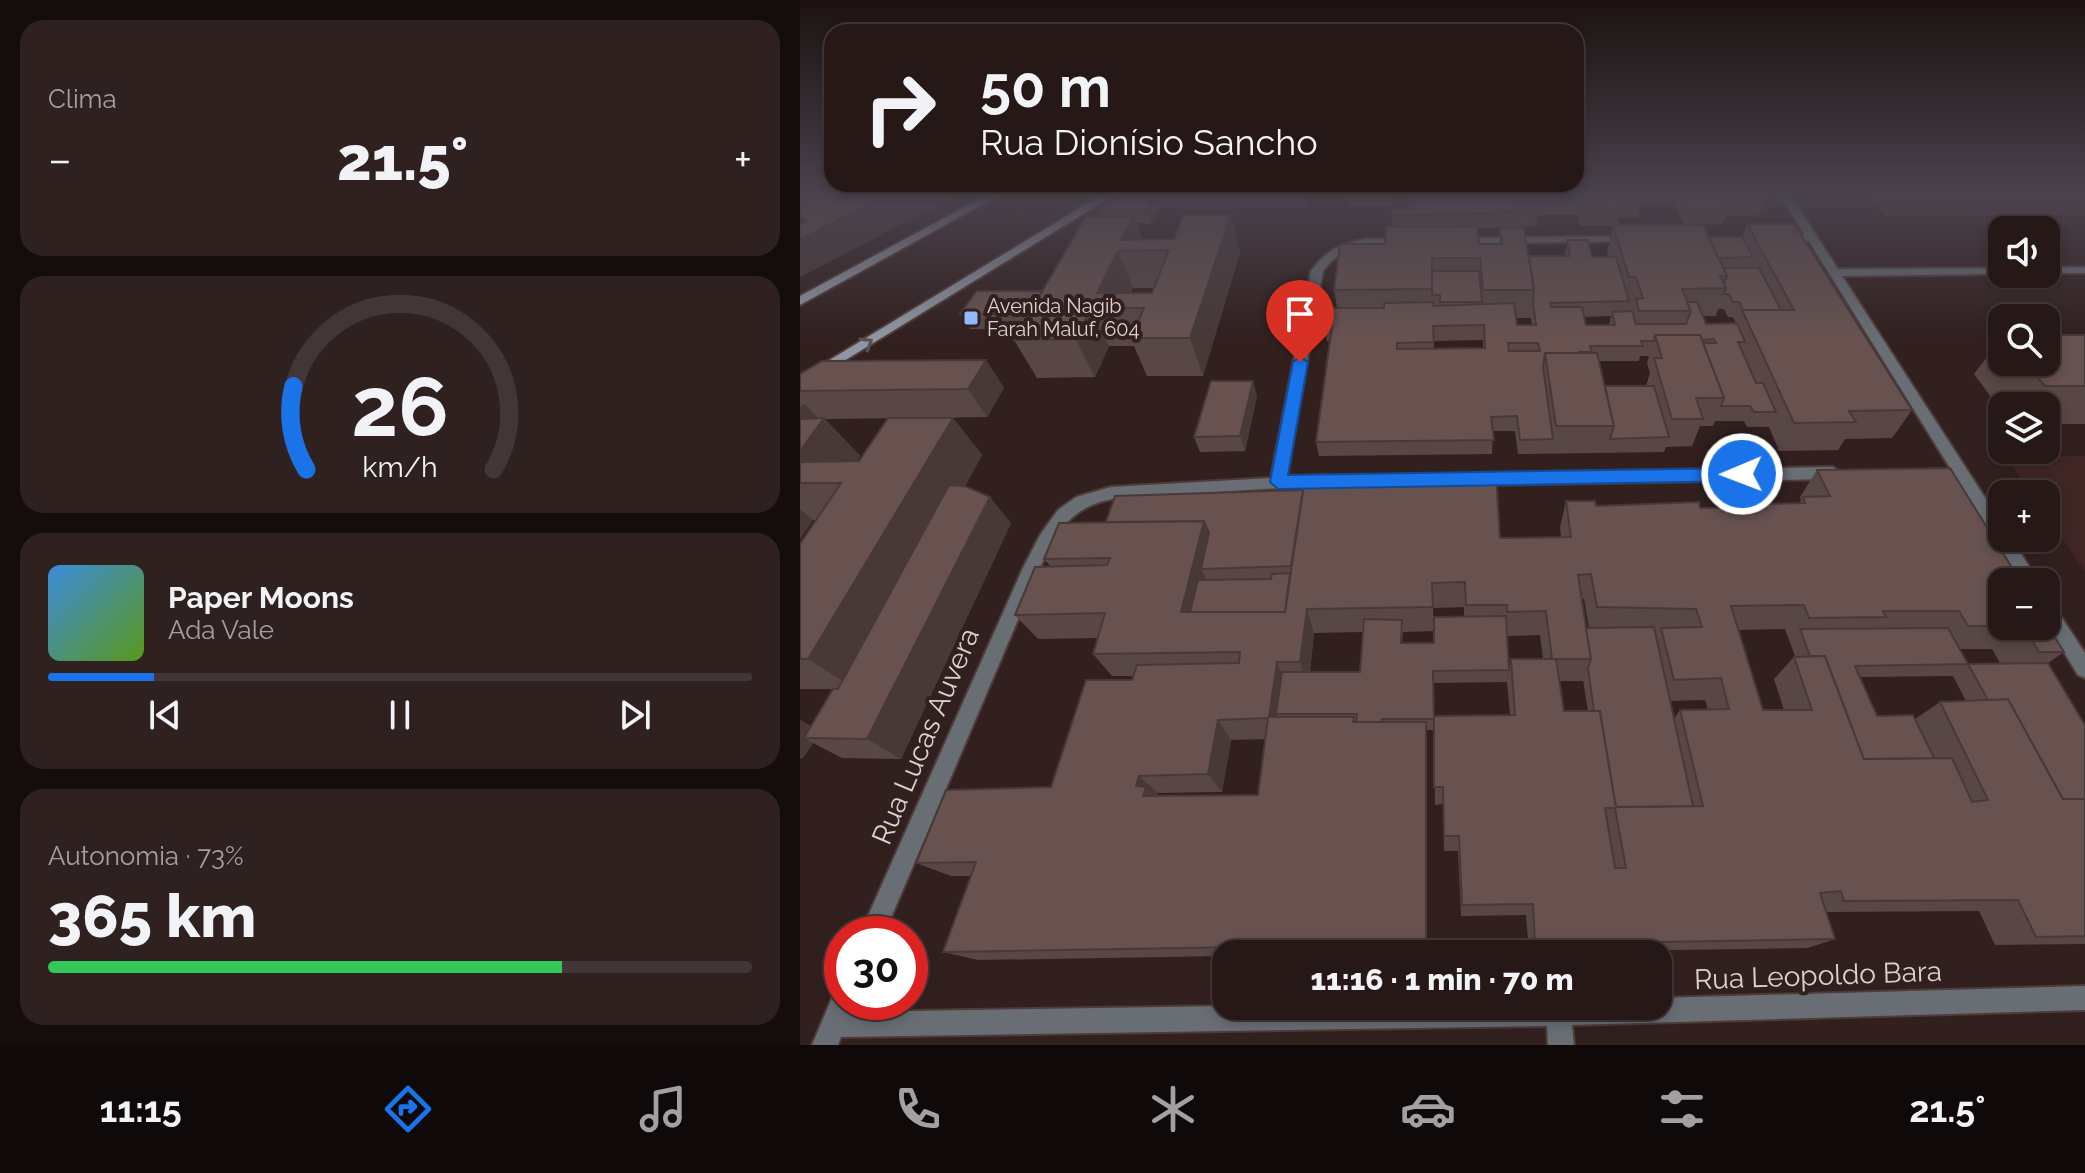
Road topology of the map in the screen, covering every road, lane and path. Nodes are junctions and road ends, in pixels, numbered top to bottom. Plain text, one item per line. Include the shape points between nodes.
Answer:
1 (911, 241) edge
2 (1034, 241) edge
3 (1450, 241) edge
4 (1472, 241) edge
5 (1814, 241) edge
6 (1419, 242) edge
7 (2060, 270) edge
8 (2085, 270) edge
9 (1988, 271) edge
10 (1834, 273) junction
11 (800, 301) edge
12 (800, 384) edge
13 (1848, 472) edge
14 (1452, 479) edge
15 (1342, 481) edge
16 (1278, 482) junction
17 (2020, 568) edge
18 (2060, 630) edge
19 (2085, 669) edge
20 (880, 916) edge
21 (2085, 998) edge
22 (1672, 1010) edge
23 (1212, 1018) edge
24 (1559, 1020) edge
25 (834, 1024) edge
26 (1561, 1045) edge

1 - 11 main road
12 -> 2 main road
3 - 4 street
5 - 10 street
6 - 16 street via 1347,246 1325,257 1317,271
7 - 8 street
9 - 10 street
10 - 17 street via 1951,471
13 - 14 street
15 - 16 street, Rua Lucas Auvera
16 - 20 street, Rua Lucas Auvera via 1134,490 1076,504 1054,528 990,658
18 - 19 street
21 - 22 street, Rua Leopoldo Bara
23 - 25 street, Rua Leopoldo Bara
24 - 26 street

